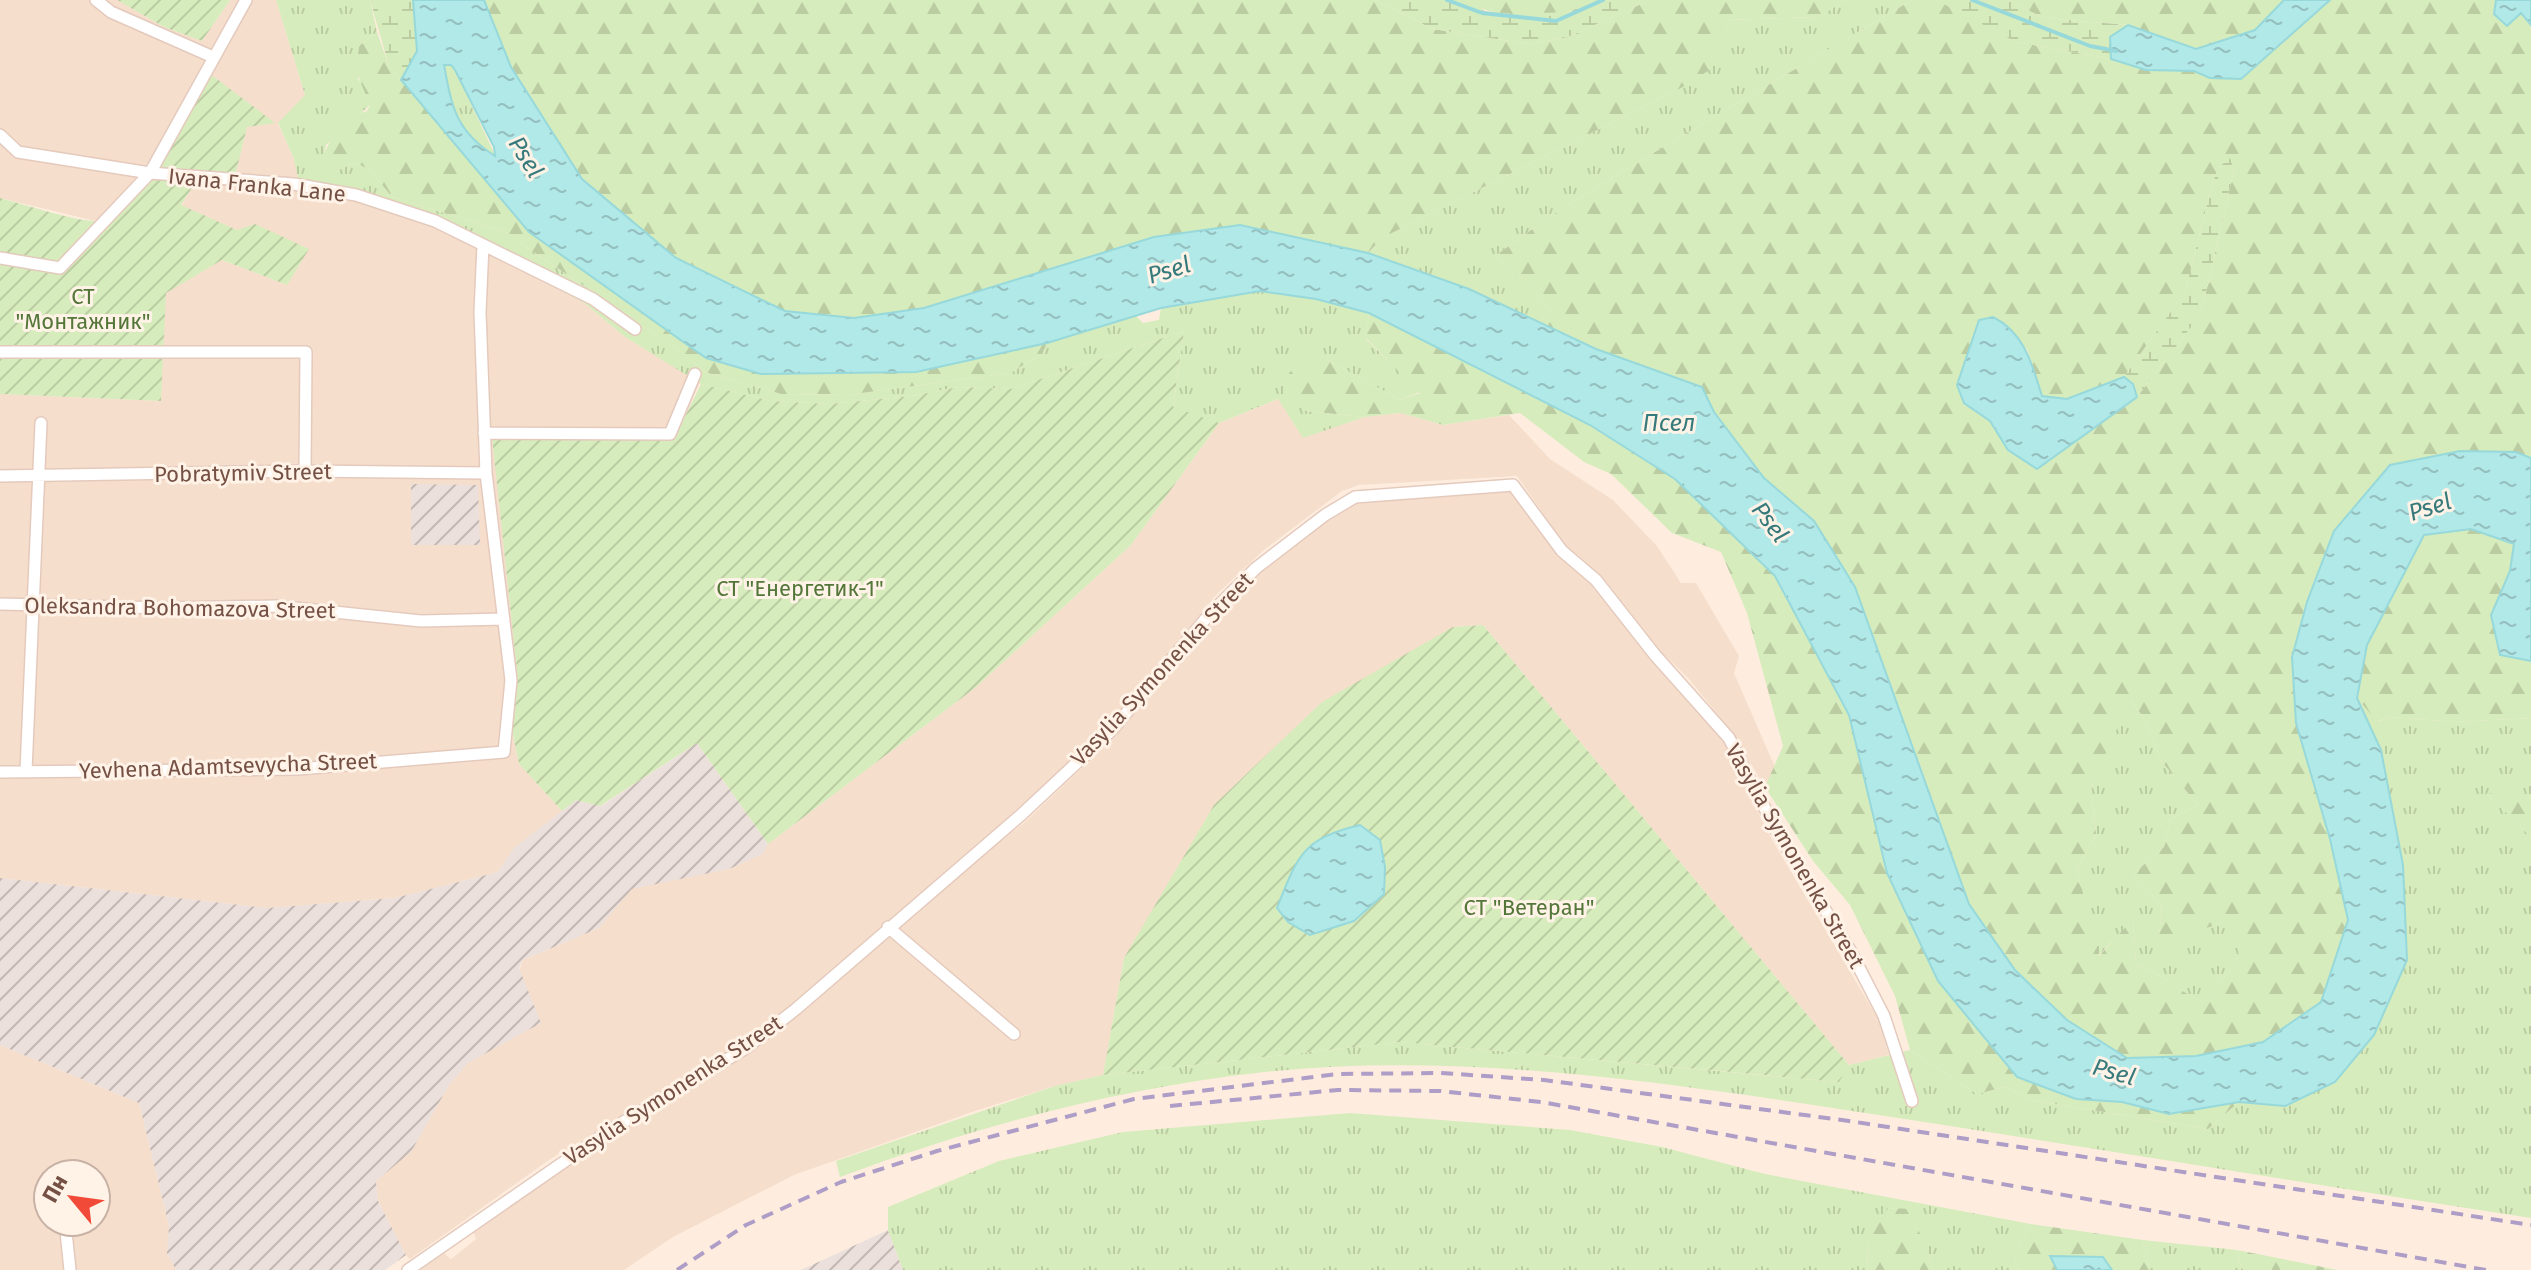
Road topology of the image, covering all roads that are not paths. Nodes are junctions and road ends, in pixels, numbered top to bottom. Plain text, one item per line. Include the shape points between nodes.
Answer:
1 (96, 0) edge
2 (245, 0) edge
3 (213, 57) junction
4 (0, 135) edge
5 (150, 173) junction
6 (483, 245) junction
7 (0, 258) edge
8 (635, 329) dead end
9 (0, 352) edge
10 (695, 374) dead end
11 (41, 423) dead end
12 (484, 433) junction
13 (305, 471) junction
14 (486, 473) junction
15 (0, 476) edge
16 (41, 477) junction
17 (0, 604) edge
18 (35, 606) junction
19 (504, 619) junction
20 (26, 771) junction
21 (0, 772) edge
22 (888, 927) junction
23 (1014, 1034) dead end
24 (1912, 1101) dead end
25 (67, 1238) edge
26 (70, 1270) edge
27 (408, 1270) edge

1 - 3 street via 111,12
2 - 3 street
3 - 5 street
4 - 5 street, Ivana Franka Lane via 18,152
5 - 6 street, Ivana Franka Lane via 294,184 356,195 435,221
5 - 7 street via 60,268
6 - 8 street, Ivana Franka Lane via 593,299
6 - 12 street
9 - 13 street via 306,352
10 - 12 street via 670,434
11 - 16 street
12 - 14 street
13 - 14 street, Pobratymiv Street
13 - 16 street, Pobratymiv Street
14 - 19 street
15 - 16 street, Pobratymiv Street
16 - 18 street
17 - 18 street, Oleksandra Bohomazova Street
18 - 19 street, Oleksandra Bohomazova Street via 276,606 421,621
18 - 20 street
19 - 20 street, Yevhena Adamtsevycha Street via 511,680 504,752 298,769
20 - 21 street, Yevhena Adamtsevycha Street
22 - 23 street
22 - 24 street, Vasylia Symonenka Street via 1112,730 1227,597 1325,515 1355,497 1513,485 1562,551 1596,580 1729,738 1884,1016
22 - 27 street, Vasylia Symonenka Street via 746,1048 607,1132
25 - 26 street

